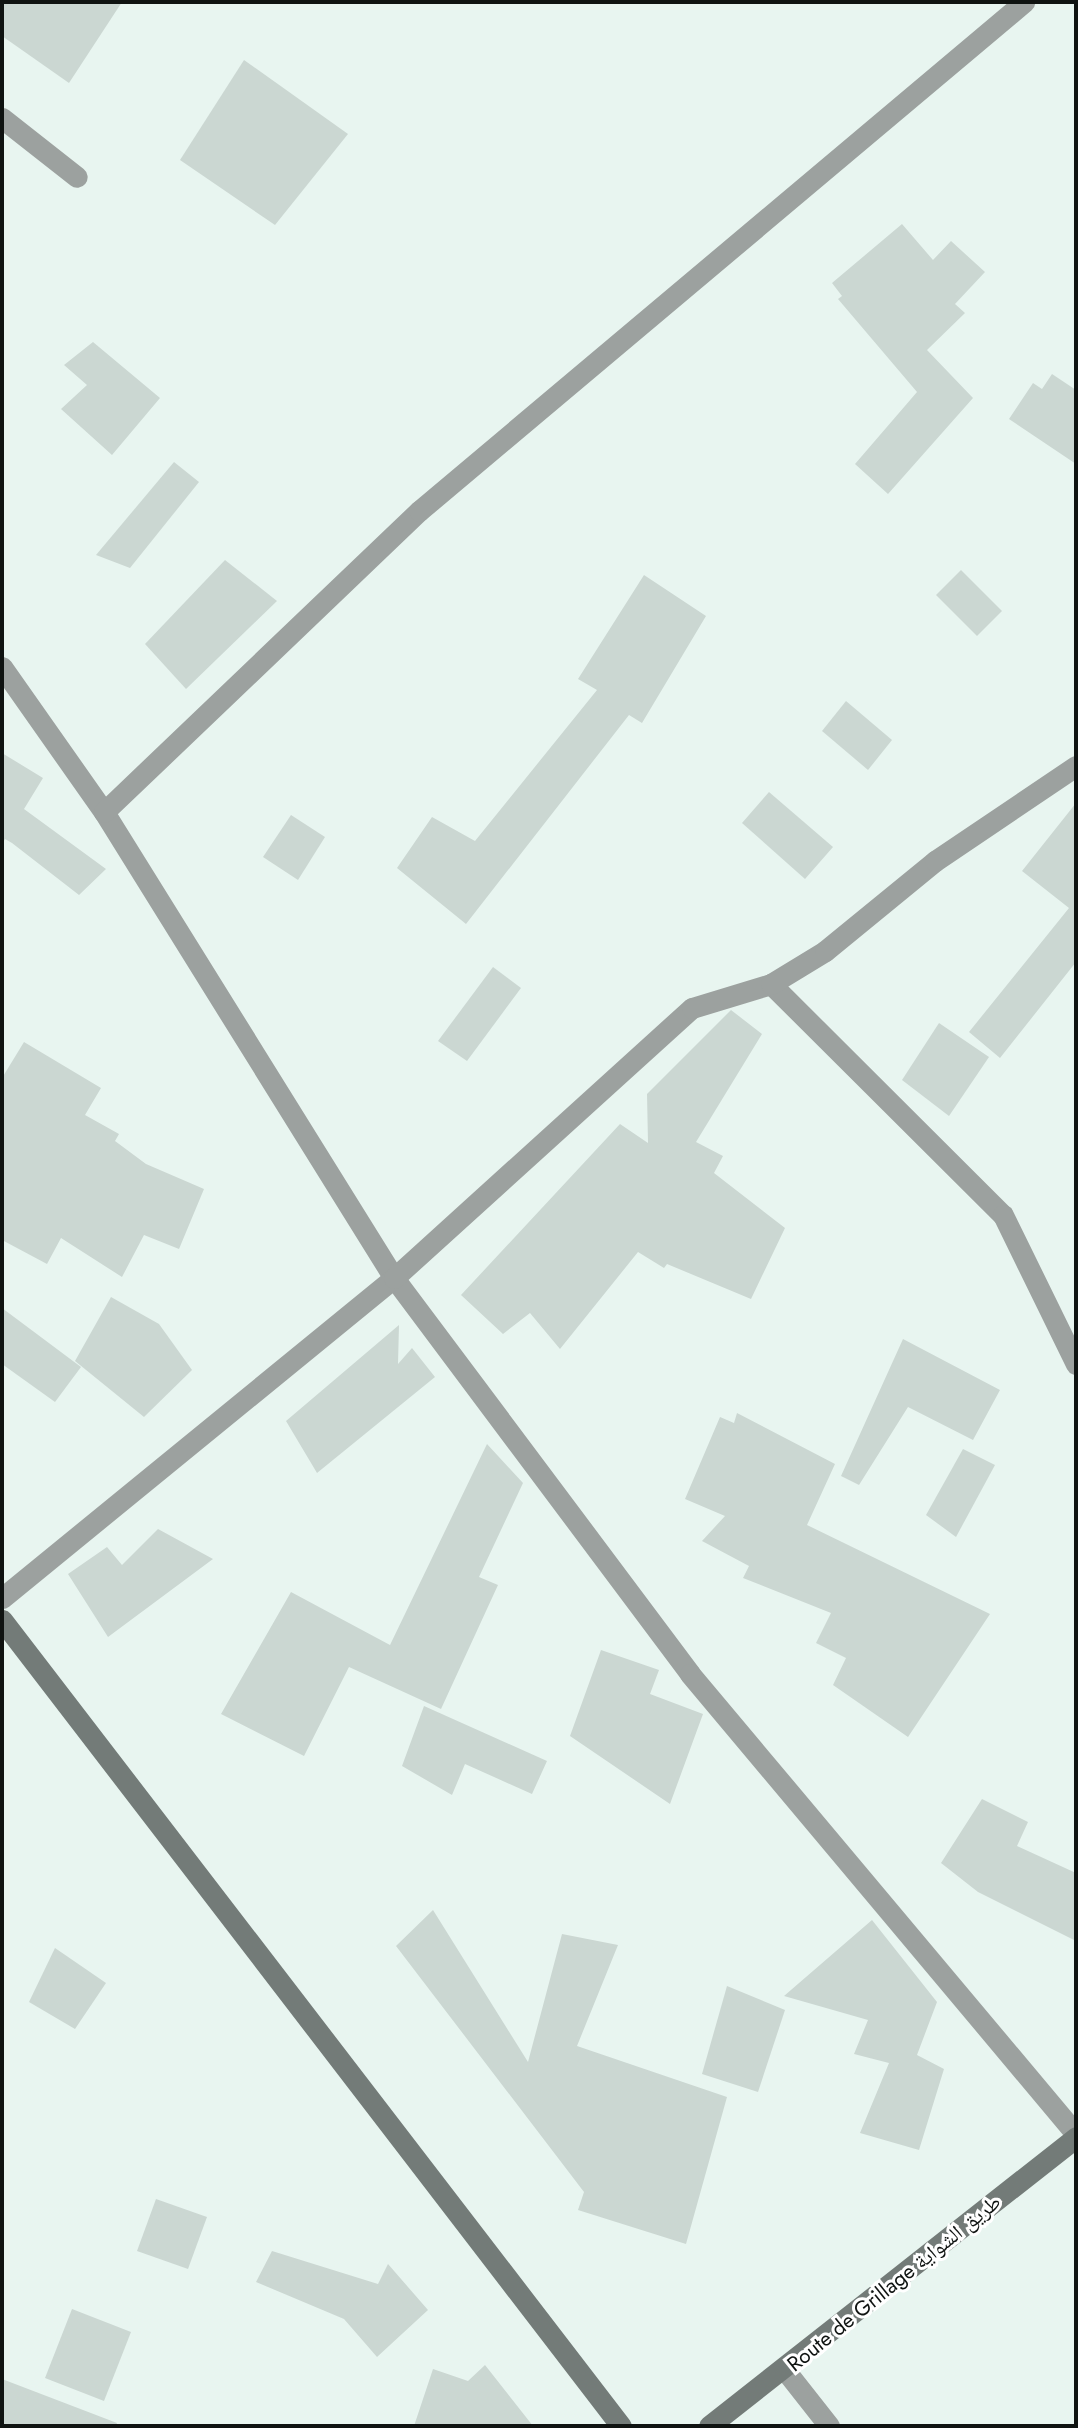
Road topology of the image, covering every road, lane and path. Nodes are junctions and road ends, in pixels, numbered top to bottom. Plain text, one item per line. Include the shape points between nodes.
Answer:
1 (1024, 2) edge
2 (2, 118) edge
3 (77, 177) dead end
4 (2, 667) edge
5 (1076, 766) edge
6 (104, 812) junction
7 (771, 984) junction
8 (394, 1278) junction
9 (1076, 1364) edge
10 (2, 1598) edge
11 (2, 1620) edge
12 (1076, 2136) edge
13 (785, 2370) junction
14 (621, 2426) edge
15 (709, 2426) edge
16 (829, 2426) edge

1 - 6 street via 419,511
2 - 3 street
4 - 6 street
5 - 7 street
6 - 8 street
7 - 8 street via 692,1008
7 - 9 street via 1003,1215
8 - 10 street
8 - 12 street via 690,1674
11 - 14 street
12 - 13 street, Route de Grillage طريق الشواية
13 - 15 street, Route de Grillage طريق الشواية
13 - 16 street

